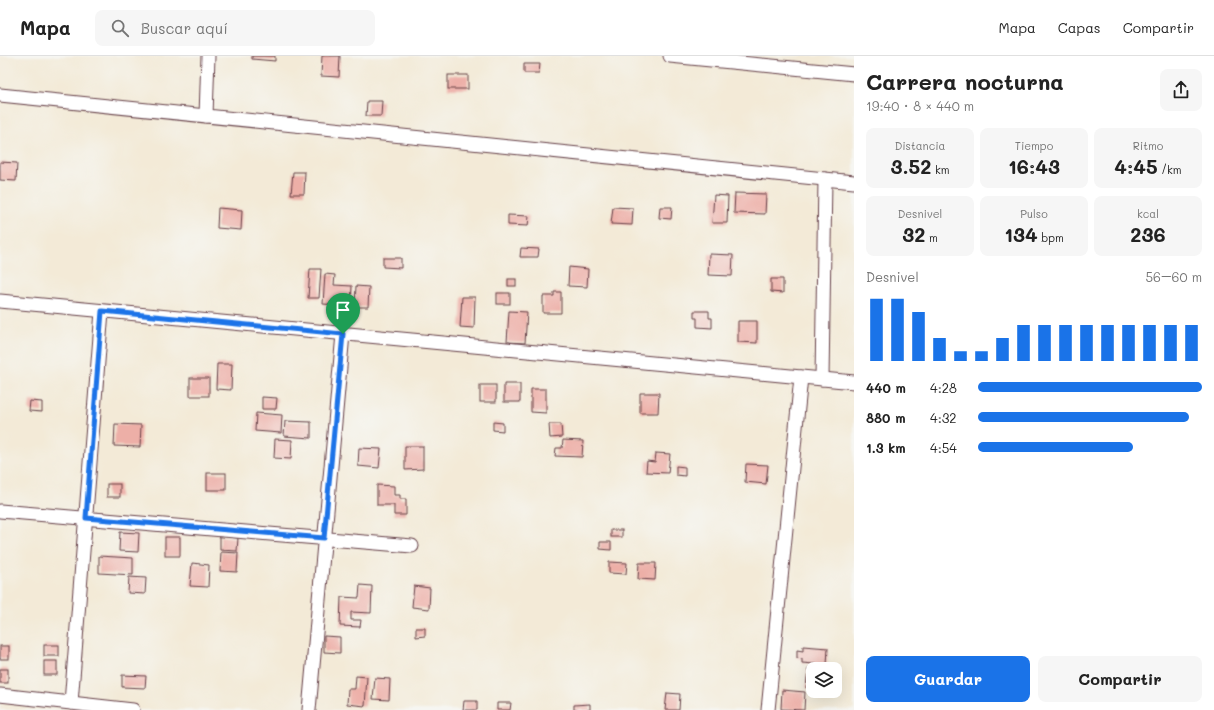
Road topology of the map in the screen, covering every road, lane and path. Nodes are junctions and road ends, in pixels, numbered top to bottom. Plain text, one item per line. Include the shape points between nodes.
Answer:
1 (208, 56) edge
2 (670, 56) edge
3 (854, 74) edge
4 (0, 95) edge
5 (206, 116) junction
6 (825, 180) junction
7 (854, 182) edge
8 (0, 301) edge
9 (102, 311) junction
10 (343, 334) junction
11 (801, 377) junction
12 (822, 379) junction
13 (854, 382) edge
14 (0, 511) edge
15 (86, 518) junction
16 (324, 538) junction
17 (412, 546) dead end
18 (0, 696) edge
19 (71, 703) junction
20 (94, 708) edge
21 (133, 710) edge
22 (309, 710) edge
23 (768, 710) edge

1 - 5 street
2 - 3 street
4 - 5 street
5 - 6 street
6 - 7 street
6 - 12 street
8 - 9 street
9 - 10 street
9 - 15 street
10 - 11 street
10 - 16 street
11 - 12 street
11 - 23 street
12 - 13 street
14 - 15 street
15 - 16 street
15 - 19 street
16 - 17 street
16 - 22 street
18 - 19 street
19 - 20 street
20 - 21 street

